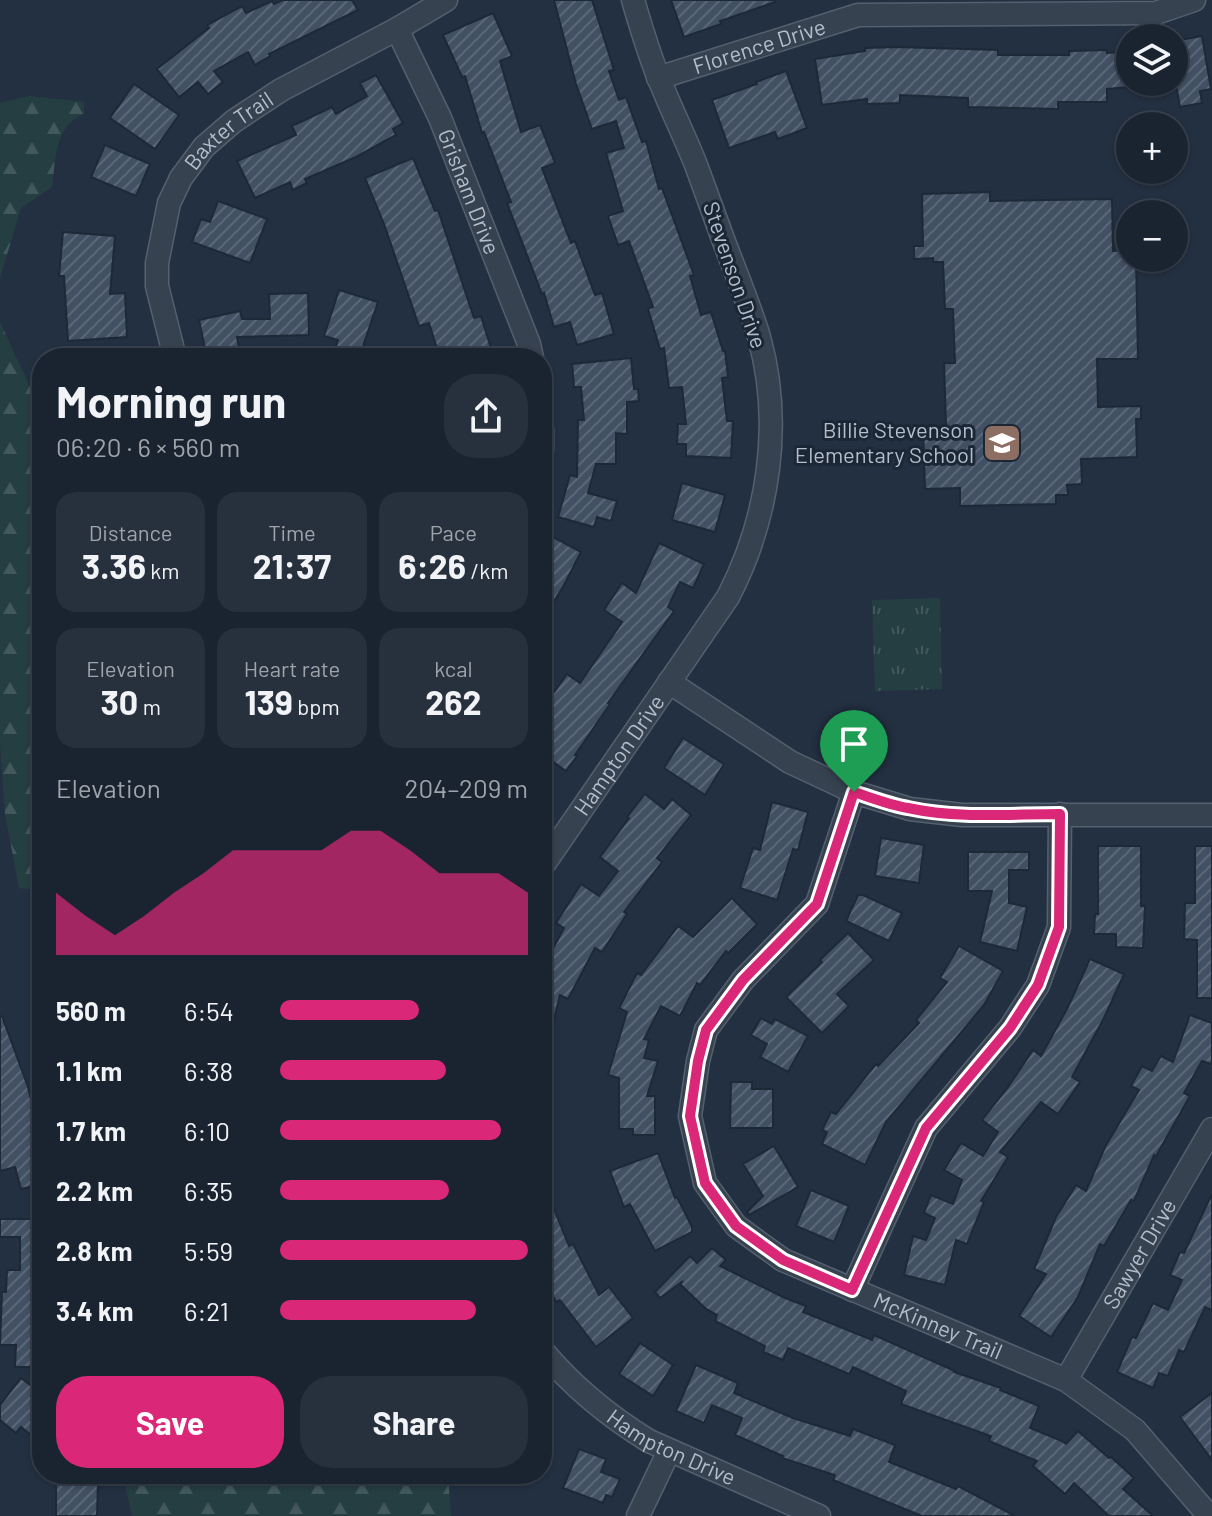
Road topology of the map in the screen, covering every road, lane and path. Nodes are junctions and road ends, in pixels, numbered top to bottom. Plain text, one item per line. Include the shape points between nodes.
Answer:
1 (446, 0) edge
2 (633, 0) edge
3 (1194, 0) edge
4 (397, 29) junction
5 (658, 78) junction
6 (172, 348) edge
7 (530, 348) edge
8 (669, 682) junction
9 (854, 792) junction
10 (1060, 814) junction
11 (1212, 815) edge
12 (552, 852) edge
13 (1212, 1129) edge
14 (852, 1290) junction
15 (552, 1362) edge
16 (1066, 1380) junction
17 (669, 1451) junction
18 (638, 1516) edge
19 (819, 1516) edge
20 (1209, 1516) edge

1 - 4 street, Baxter Trail
2 - 5 street, Stevenson Drive
3 - 5 street, Florence Drive via 1156,13 858,15
4 - 6 street, Baxter Trail via 234,121 204,147 181,178 169,203 157,263 157,286
4 - 7 street, Grisham Drive via 440,118
5 - 8 street, Stevenson Drive via 758,336 770,419 763,501 739,576
8 - 9 street via 772,752
8 - 12 street, Hampton Drive
9 - 10 street via 937,813
9 - 14 street, McKinney Trail via 817,904 743,980 706,1030 690,1116 705,1183 736,1226 783,1260
10 - 11 street
10 - 14 street via 1059,927 1038,985 1010,1028 926,1128
13 - 16 street, Sawyer Drive
14 - 16 street, McKinney Trail
15 - 17 street, Hampton Drive via 629,1429
16 - 20 street, McKinney Trail via 1135,1430
17 - 18 street
17 - 19 street, Hampton Drive

